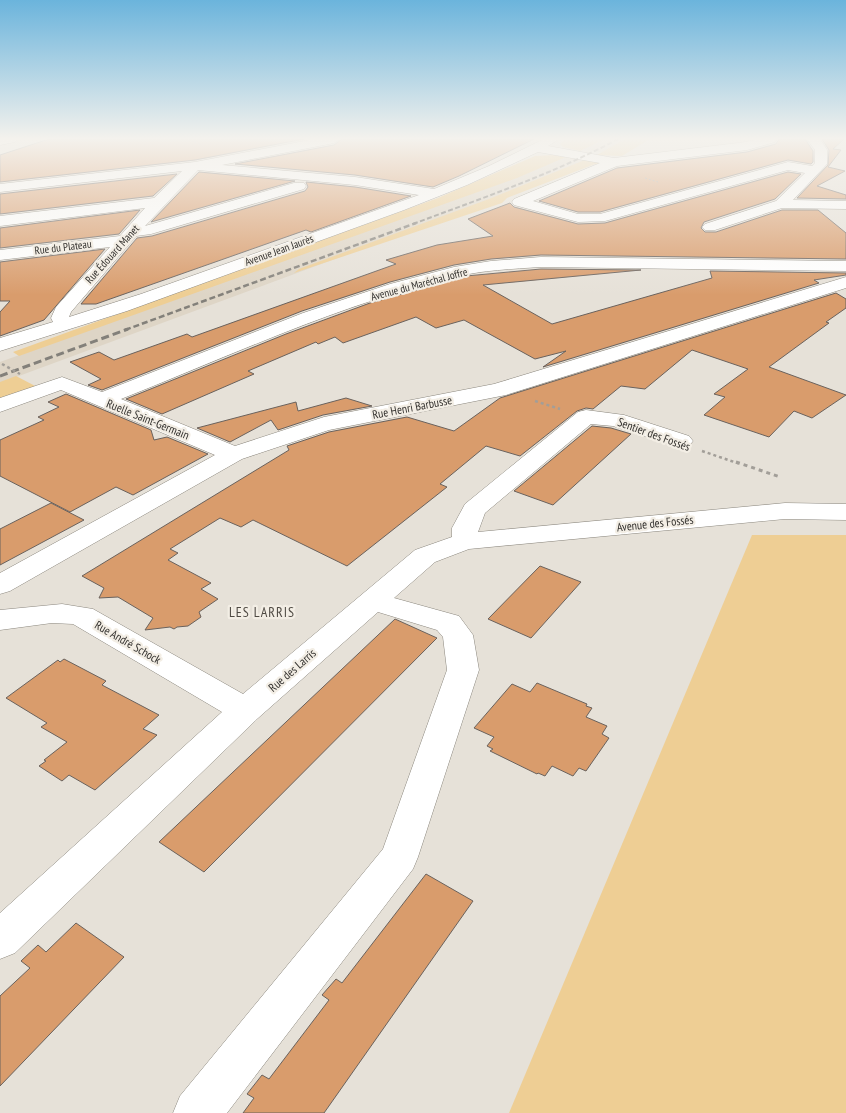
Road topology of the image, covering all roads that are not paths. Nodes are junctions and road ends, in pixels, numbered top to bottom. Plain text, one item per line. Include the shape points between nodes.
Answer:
1 (169, 191) edge
2 (282, 191) edge
3 (421, 191) edge
4 (440, 191) edge
5 (545, 191) edge
6 (698, 191) edge
7 (794, 191) edge
8 (435, 193) junction
9 (158, 202) junction
10 (782, 204) junction
11 (846, 205) edge
12 (0, 221) edge
13 (710, 227) dead end
14 (129, 236) junction
15 (0, 255) edge
16 (846, 266) edge
17 (846, 282) edge
18 (65, 324) junction
19 (1, 354) edge
20 (100, 400) junction
21 (0, 406) edge
22 (681, 441) road end
23 (234, 454) junction
24 (846, 512) edge
25 (465, 541) junction
26 (0, 585) edge
27 (373, 601) junction
28 (0, 620) edge
29 (245, 710) junction
30 (0, 940) edge
31 (197, 1113) edge

1 - 9 street, Rue Édouard Manet
2 - 14 street, Rue du Plateau
3 - 8 street
4 - 8 street, Avenue Jean Jaurès
5 - 6 street via 519,202 578,218 600,218
7 - 10 street
8 - 18 street, Avenue Jean Jaurès
9 - 12 street
9 - 14 street, Rue Édouard Manet
10 - 11 street
10 - 13 street
14 - 15 street, Rue du Plateau
14 - 18 street, Rue Édouard Manet via 62,311 60,318
16 - 20 street, Avenue du Maréchal Joffre via 541,262 454,272 310,317
17 - 23 street, Rue Henri Barbusse via 498,390 324,424
18 - 19 street, Avenue Jean Jaurès
20 - 21 street, Ruelle Saint-Germain via 62,384
20 - 23 street, Ruelle Saint-Germain
22 - 25 street, Sentier des Fossés via 616,420 586,417 474,509 465,528
23 - 26 street, Rue Henri Barbusse
24 - 25 street, Avenue des Fossés via 785,511
25 - 27 street, Rue des Larris via 425,556
27 - 29 street, Rue des Larris
27 - 31 street via 448,623 458,635 464,670 399,856
28 - 29 street, Rue André Schock via 56,613 82,616
29 - 30 street, Rue des Larris

